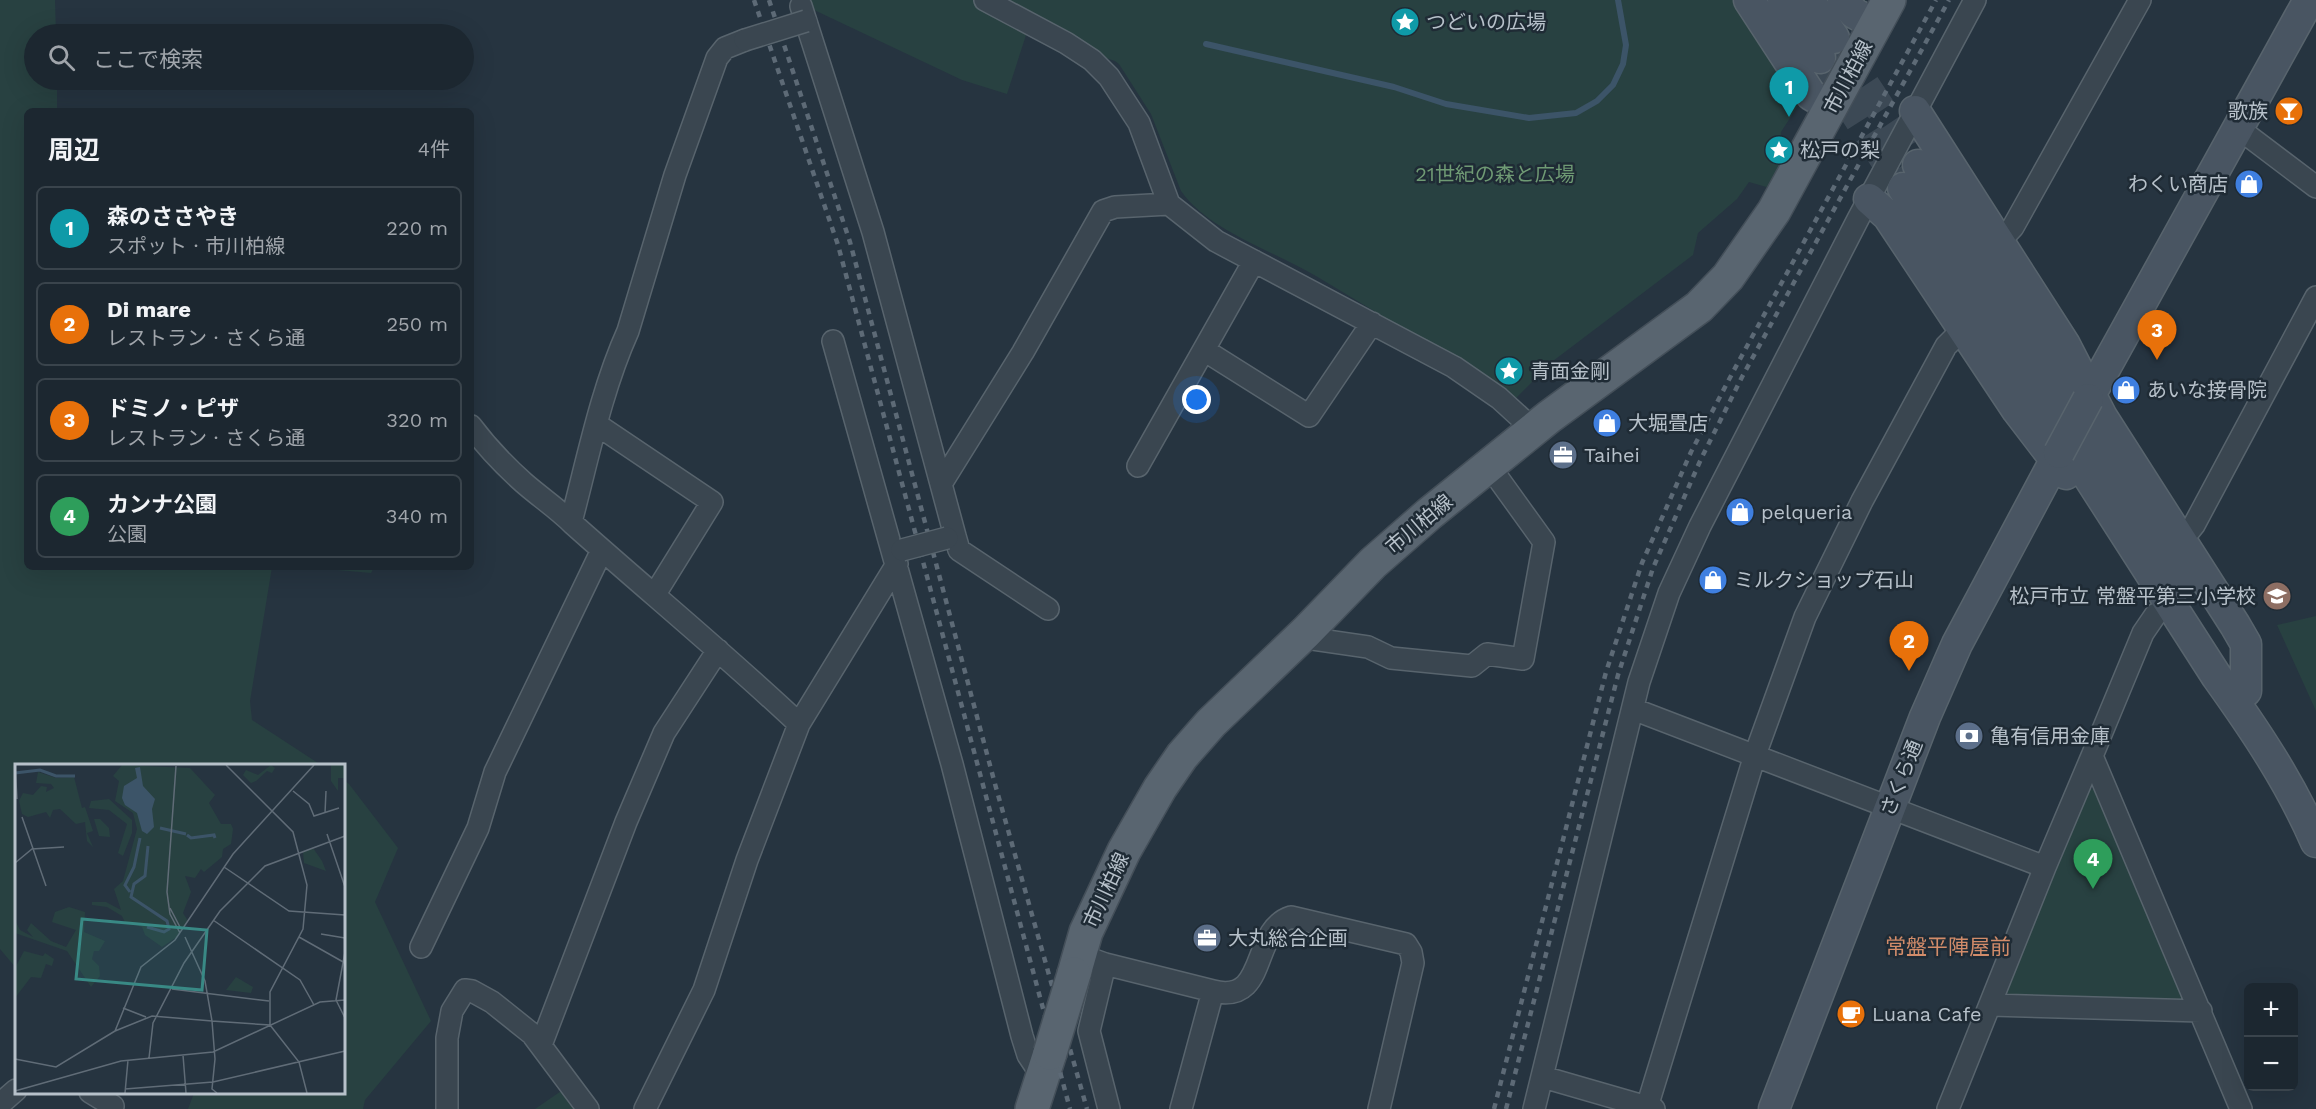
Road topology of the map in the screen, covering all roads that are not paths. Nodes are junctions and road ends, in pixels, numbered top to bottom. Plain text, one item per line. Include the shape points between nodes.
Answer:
1 (986, 0) edge
2 (1749, 0) edge
3 (1783, 0) edge
4 (1809, 0) edge
5 (1843, 0) edge
6 (1975, 0) edge
7 (2140, 0) edge
8 (2309, 0) edge
9 (1882, 13) edge
10 (1831, 107) junction
11 (1916, 111) junction
12 (2238, 128) junction
13 (2316, 187) edge
14 (1869, 199) junction
15 (1169, 204) junction
16 (1999, 242) junction
17 (1254, 261) junction
18 (2316, 297) edge
19 (1372, 323) junction
20 (1964, 328) junction
21 (833, 341) dead end
22 (1204, 350) junction
23 (2089, 396) junction
24 (596, 424) junction
25 (474, 430) edge
26 (1534, 430) junction
27 (2057, 456) junction
28 (1138, 466) dead end
29 (1490, 467) junction
30 (941, 484) junction
31 (571, 522) junction
32 (951, 537) junction
33 (2182, 540) junction
34 (602, 550) junction
35 (898, 555) junction
36 (656, 594) junction
37 (1048, 609) dead end
38 (2156, 614) junction
39 (1306, 632) junction
40 (718, 650) junction
41 (2246, 691) junction
42 (1634, 709) junction
43 (799, 724) junction
44 (2262, 740) junction
45 (1755, 755) junction
46 (2092, 756) junction
47 (1889, 807) junction
48 (2314, 833) edge
49 (2045, 867) junction
50 (421, 947) dead end
51 (1086, 964) junction
52 (1213, 992) junction
53 (1991, 1005) junction
54 (2201, 1011) junction
55 (541, 1045) junction
56 (1046, 1065) junction
57 (1542, 1077) junction
58 (15, 1091) edge
59 (95, 1094) edge
60 (116, 1103) edge
61 (0, 1104) edge
62 (1650, 1108) edge
63 (447, 1109) edge
64 (588, 1109) edge
65 (645, 1109) edge
66 (1032, 1109) edge
67 (1109, 1109) edge
68 (1181, 1109) edge
69 (1379, 1109) edge
70 (1534, 1109) edge
71 (1774, 1109) edge
72 (1948, 1109) edge
73 (2241, 1109) edge

1 - 15 street via 1066,43 1109,77 1139,123
2 - 10 street via 1811,94
3 - 4 street via 1827,48
5 - 9 street via 1854,13
6 - 11 street
7 - 16 street via 2013,227
8 - 12 street, さくら通
9 - 10 main road, 市川柏線
10 - 26 main road, 市川柏線 via 1774,211 1728,277 1699,307
11 - 14 street
11 - 16 street
12 - 13 street
12 - 23 street, さくら通
14 - 20 street via 1888,216
14 - 42 street via 1669,593 1639,682
15 - 17 street via 1216,241
15 - 30 street via 1103,211 1023,352
16 - 23 street via 2065,345
17 - 19 street
17 - 22 street
18 - 33 street via 2194,525
19 - 22 street via 1309,416
19 - 26 street via 1454,367 1499,398
20 - 27 street via 2017,410
20 - 45 street via 1946,346 1805,617
21 - 35 street
22 - 28 street
23 - 27 street, さくら通, bridge
23 - 33 street
24 - 30 street, bridge via 675,175 717,58 725,48 804,14 870,222
24 - 31 street
24 - 36 street via 712,502
25 - 31 street via 522,482
26 - 29 main road, 市川柏線
27 - 38 street
27 - 47 street, さくら通 via 1957,644
29 - 39 main road, 市川柏線 via 1372,564
29 - 39 street via 1544,542 1523,658 1487,654 1472,666 1391,658 1368,647 1313,639
30 - 32 street
31 - 34 street
32 - 35 street, bridge
32 - 37 street via 959,550
33 - 41 street via 2246,644
34 - 36 street
34 - 50 street via 495,771 477,828
35 - 43 street
35 - 56 street via 1022,1036 1028,1055
36 - 40 street
38 - 44 street via 2207,695
38 - 46 street via 2143,633
39 - 51 main road, 市川柏線 via 1211,723 1160,788 1124,851 1086,932
40 - 43 street
40 - 55 street via 660,741
41 - 44 street
41 - 44 street via 2164,552 1910,176 2035,390 2217,677
42 - 45 street
42 - 57 street
43 - 65 street via 747,860 704,990
44 - 48 street
45 - 47 street
45 - 62 street
46 - 49 street
46 - 54 street
47 - 49 street
47 - 71 street, さくら通
49 - 53 street
51 - 52 street
51 - 56 main road, 市川柏線, bridge
51 - 67 street via 1089,1031
52 - 68 street
52 - 69 street via 1240,991 1248,984 1276,924 1291,917 1406,944 1413,963
53 - 54 street
53 - 72 street
54 - 73 street
55 - 63 street via 492,1002 465,990 452,1011 447,1038
55 - 64 street
56 - 66 main road, 市川柏線
57 - 62 street
57 - 70 street
58 - 61 street
59 - 60 street

